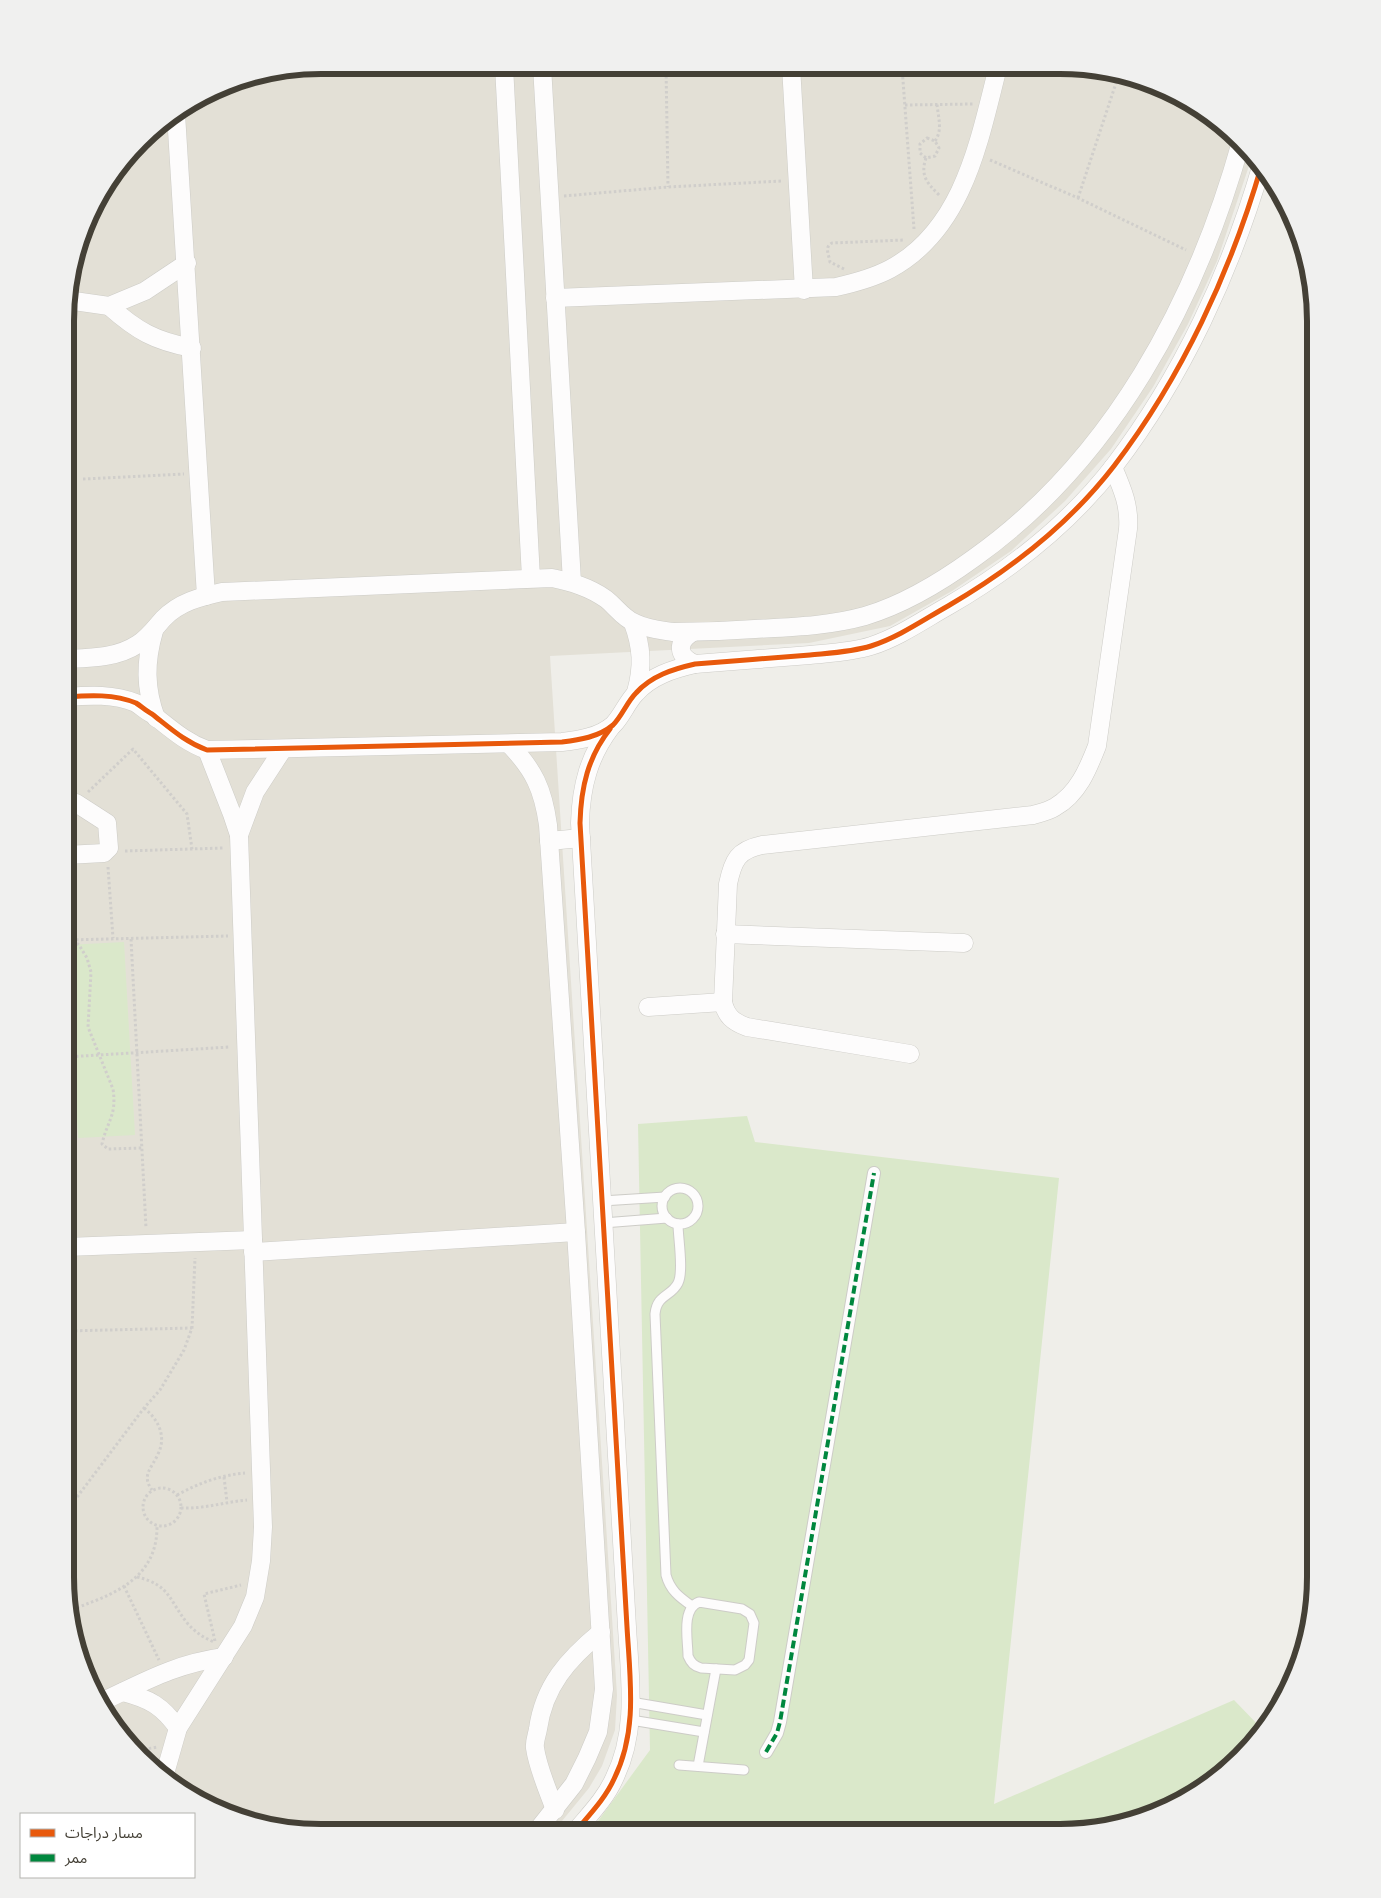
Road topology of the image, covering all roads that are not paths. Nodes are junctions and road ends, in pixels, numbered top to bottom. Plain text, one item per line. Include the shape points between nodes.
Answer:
1 (504, 74) edge
2 (542, 74) edge
3 (791, 74) edge
4 (996, 74) edge
5 (176, 120) edge
6 (1239, 150) edge
7 (1259, 174) edge
8 (187, 263) junction
9 (804, 290) junction
10 (555, 298) junction
11 (74, 301) edge
12 (109, 306) junction
13 (192, 348) junction
14 (1113, 467) junction
15 (531, 578) junction
16 (572, 582) junction
17 (206, 596) junction
18 (633, 623) junction
19 (154, 631) junction
20 (693, 632) junction
21 (74, 659) edge
22 (695, 664) junction
23 (636, 692) junction
24 (74, 696) edge
25 (156, 718) junction
26 (613, 724) junction
27 (509, 744) junction
28 (282, 749) junction
29 (207, 750) junction
30 (74, 804) edge
31 (581, 838) junction
32 (239, 841) junction
33 (549, 841) junction
34 (74, 855) edge
35 (725, 934) junction
36 (964, 943) dead end
37 (723, 1002) junction
38 (648, 1007) dead end
39 (910, 1054) dead end
40 (874, 1172) dead end
41 (665, 1197) junction
42 (602, 1200) junction
43 (667, 1218) junction
44 (603, 1223) junction
45 (678, 1224) junction
46 (576, 1232) junction
47 (253, 1246) junction
48 (74, 1248) edge
49 (692, 1606) junction
50 (600, 1632) junction
51 (224, 1657) junction
52 (716, 1669) junction
53 (124, 1692) junction
54 (106, 1700) edge
55 (631, 1702) junction
56 (708, 1715) junction
57 (631, 1720) junction
58 (178, 1728) junction
59 (704, 1732) junction
60 (766, 1752) dead end
61 (679, 1765) dead end
62 (698, 1766) junction
63 (166, 1770) edge
64 (744, 1770) dead end
65 (555, 1810) junction
66 (543, 1824) edge
67 (582, 1824) edge

1 - 15 street
2 - 10 street
3 - 9 street
4 - 9 street via 975,154 952,209 937,232 914,246 890,269 836,288
5 - 8 street
6 - 20 street via 1201,258 1145,369 1081,460 1019,523 990,547 927,589 865,616 802,627
7 - 14 street via 1219,285 1196,334 1144,423
8 - 12 street via 145,291
8 - 13 street
9 - 10 street
10 - 16 street
11 - 12 street
12 - 13 street via 145,334 166,343
13 - 17 street
14 - 22 street via 1050,533 1014,563 974,591 903,632 870,646 837,652
14 - 35 street via 1127,502 1128,529 1097,746 1086,773 1072,793 1055,807 1033,815 748,848 738,856 731,869
15 - 16 street
15 - 17 street via 222,592
16 - 18 street via 605,598
17 - 19 street via 174,609
18 - 20 street via 652,630
18 - 23 street via 641,657 641,675
19 - 21 street via 120,653
19 - 25 street via 146,666 148,692
20 - 22 street via 681,645 687,660
22 - 23 street via 654,678
23 - 26 street
24 - 25 street via 117,698 136,704
25 - 29 street via 192,744
26 - 27 street via 580,740
26 - 31 street via 590,760 584,780 580,802
27 - 28 street
27 - 33 street via 537,781 545,802
28 - 29 street
28 - 32 street via 255,792
29 - 32 street
30 - 34 street via 107,823 109,848 104,853
31 - 33 street
31 - 42 street
32 - 47 street
33 - 46 street
35 - 36 street
35 - 37 street
37 - 38 street
37 - 39 street via 725,1012 732,1020 747,1027
40 - 60 street via 780,1722
41 - 42 lane
41 - 43 lane via 663,1208
41 - 45 lane via 680,1188 695,1196 696,1213 689,1222
42 - 44 street
43 - 44 lane
43 - 45 lane
44 - 55 street
45 - 49 lane via 680,1277 677,1286 659,1300 655,1314 666,1575 675,1593
46 - 47 street
46 - 50 street
47 - 48 street via 196,1242
47 - 51 street via 263,1527 255,1597 243,1626
49 - 52 lane via 688,1616 688,1656 696,1666
49 - 52 lane via 699,1602 742,1608 753,1618 749,1660 735,1670
50 - 65 street via 604,1689 598,1732 574,1784
50 - 65 street via 566,1665 541,1708 535,1747
51 - 53 street via 164,1672
51 - 58 street
52 - 56 lane
53 - 54 street
53 - 58 street via 156,1704
55 - 56 lane
55 - 57 street
56 - 59 lane
57 - 59 lane
57 - 67 street via 624,1756 614,1781
58 - 63 street
59 - 62 lane
61 - 62 lane
62 - 64 lane
65 - 66 street

